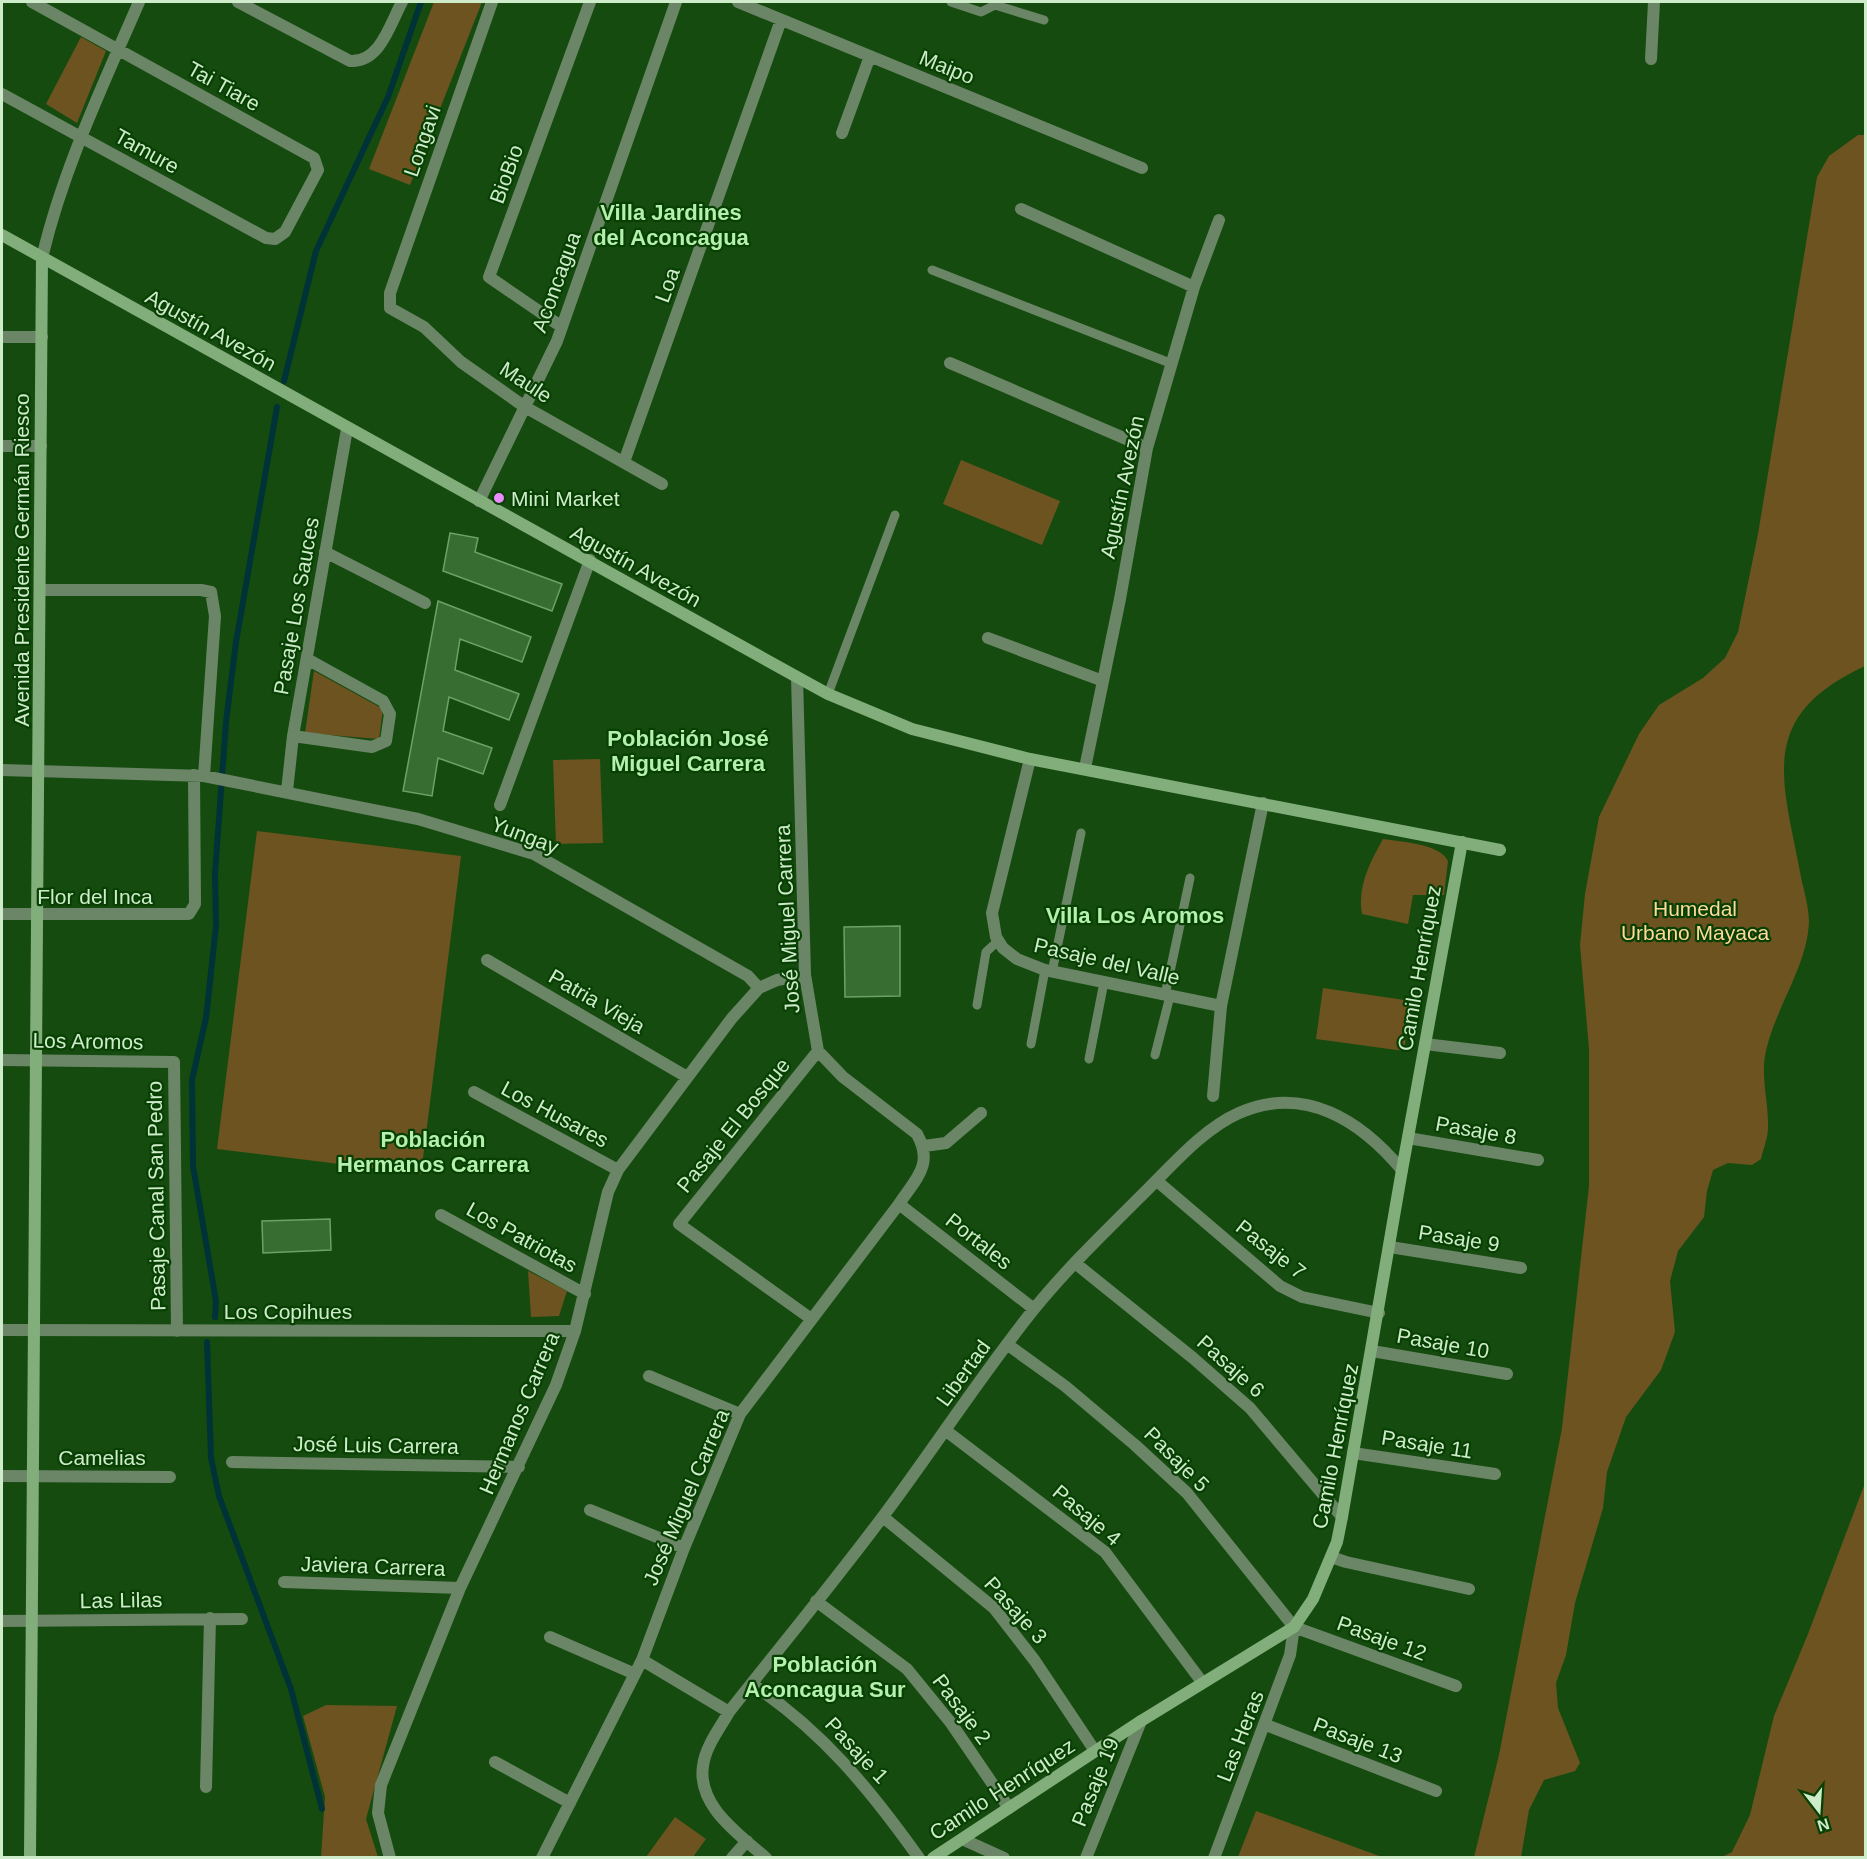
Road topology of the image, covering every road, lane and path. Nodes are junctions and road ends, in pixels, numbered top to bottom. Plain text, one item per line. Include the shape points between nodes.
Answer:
1 (32, 2) edge
2 (139, 2) edge
3 (238, 2) edge
4 (402, 2) edge
5 (492, 2) edge
6 (590, 2) edge
7 (676, 2) edge
8 (738, 2) edge
9 (951, 2) edge
10 (1654, 2) edge
11 (781, 20) junction
12 (1044, 20) dead end
13 (118, 51) junction
14 (870, 56) junction
15 (1651, 59) dead end
16 (2, 94) edge
17 (842, 133) dead end
18 (81, 138) junction
19 (1142, 168) dead end
20 (1021, 209) dead end
21 (1219, 220) dead end
22 (2, 235) edge
23 (275, 239) joint
24 (42, 258) junction
25 (932, 270) dead end
26 (1194, 287) junction
27 (390, 293) joint
28 (562, 327) junction
29 (2, 337) edge
30 (42, 337) junction
31 (950, 363) dead end
32 (1170, 363) junction
33 (525, 407) junction
34 (347, 429) junction
35 (2, 446) edge
36 (41, 446) junction
37 (1146, 448) junction
38 (624, 462) junction
39 (662, 484) dead end
40 (479, 501) junction
41 (895, 515) dead end
42 (325, 552) junction
43 (590, 560) junction
44 (40, 590) junction
45 (425, 603) dead end
46 (988, 638) dead end
47 (307, 658) junction
48 (797, 677) junction
49 (1103, 681) junction
50 (828, 694) junction
51 (294, 736) junction
52 (1030, 759) junction
53 (1085, 768) junction
54 (2, 770) edge
55 (38, 771) junction
56 (199, 776) junction
57 (287, 791) junction
58 (1263, 803) junction
59 (500, 805) dead end
60 (1081, 833) dead end
61 (1462, 842) junction
62 (1500, 850) dead end
63 (1190, 878) dead end
64 (2, 914) edge
65 (37, 915) junction
66 (998, 941) junction
67 (487, 960) dead end
68 (1048, 971) junction
69 (805, 975) junction
70 (1104, 982) junction
71 (759, 988) junction
72 (1168, 995) junction
73 (977, 1005) dead end
74 (1221, 1006) junction
75 (1031, 1044) dead end
76 (1425, 1044) junction
77 (818, 1052) junction
78 (1500, 1053) dead end
79 (1155, 1055) dead end
80 (1089, 1059) dead end
81 (2, 1060) edge
82 (36, 1060) junction
83 (174, 1062) joint
84 (687, 1077) junction
85 (474, 1092) dead end
86 (1214, 1096) dead end
87 (981, 1113) dead end
88 (1408, 1138) junction
89 (924, 1146) junction
90 (1538, 1160) dead end
91 (618, 1170) junction
92 (1402, 1170) junction
93 (1157, 1180) junction
94 (899, 1204) junction
95 (441, 1215) dead end
96 (1390, 1247) junction
97 (1075, 1263) junction
98 (1521, 1268) dead end
99 (585, 1293) junction
100 (1034, 1309) junction
101 (1379, 1314) junction
102 (810, 1318) junction
103 (2, 1330) edge
104 (34, 1330) junction
105 (177, 1331) junction
106 (575, 1331) junction
107 (1008, 1345) junction
108 (1372, 1351) junction
109 (1507, 1374) dead end
110 (649, 1376) dead end
111 (740, 1414) junction
112 (945, 1430) junction
113 (1353, 1453) junction
114 (232, 1462) dead end
115 (519, 1467) junction
116 (1495, 1474) dead end
117 (2, 1476) edge
118 (33, 1476) junction
119 (170, 1477) dead end
120 (590, 1510) dead end
121 (883, 1516) junction
122 (1342, 1517) junction
123 (684, 1548) junction
124 (1331, 1557) junction
125 (284, 1582) dead end
126 (460, 1588) junction
127 (1469, 1589) dead end
128 (816, 1600) junction
129 (210, 1618) junction
130 (242, 1619) dead end
131 (32, 1620) junction
132 (2, 1621) edge
133 (1294, 1627) junction
134 (550, 1637) dead end
135 (642, 1660) junction
136 (635, 1674) junction
137 (1202, 1682) junction
138 (752, 1684) junction
139 (1456, 1686) dead end
140 (729, 1712) junction
141 (1141, 1721) junction
142 (1266, 1725) junction
143 (1095, 1751) junction
144 (495, 1762) dead end
145 (206, 1787) dead end
146 (1436, 1791) dead end
147 (570, 1803) junction
148 (1009, 1808) junction
149 (962, 1839) junction
150 (747, 1841) junction
151 (30, 1857) edge
152 (390, 1857) edge
153 (542, 1857) edge
154 (732, 1857) edge
155 (766, 1857) edge
156 (919, 1857) edge
157 (933, 1857) edge
158 (1004, 1857) edge
159 (1086, 1857) edge
160 (1214, 1857) edge

1 - 13 street, Tai Tiare
2 - 13 street, Avenida Presidente Germán Riesco
3 - 4 street via 350,61 360,62 374,54
5 - 27 street, Longavi
6 - 28 street, BioBio via 489,277
7 - 28 street, Aconcagua
8 - 11 street, Maipo
9 - 12 lane via 981,12 995,5
10 - 15 street
11 - 14 street, Maipo
11 - 38 street, Loa
13 - 18 street, Avenida Presidente Germán Riesco
13 - 23 street, Tai Tiare via 314,158 318,166 316,175 285,232
14 - 17 street
14 - 19 street, Maipo
16 - 18 street, Tamure
18 - 23 street, Tamure via 258,235
18 - 24 street, Avenida Presidente Germán Riesco
20 - 26 street
21 - 26 street, Agustín Avezón
22 - 24 street, Agustín Avezón
24 - 30 street, Avenida Presidente Germán Riesco
24 - 34 street, Agustín Avezón
25 - 32 lane
26 - 32 street, Agustín Avezón
27 - 33 street, Maule via 390,308 424,327 461,362
28 - 33 street, Aconcagua
29 - 30 street
30 - 36 street, Avenida Presidente Germán Riesco
31 - 37 street
32 - 37 street, Agustín Avezón
33 - 38 street, Maule
33 - 40 street, Aconcagua
34 - 40 street, Agustín Avezón
34 - 42 street, Pasaje Los Sauces
35 - 36 street
36 - 44 street, Avenida Presidente Germán Riesco
37 - 49 street, Agustín Avezón
38 - 39 street, Maule
40 - 43 street, Agustín Avezón
41 - 50 lane
42 - 45 street
42 - 47 street, Pasaje Los Sauces
43 - 48 street, Agustín Avezón
43 - 59 street
44 - 55 street, Avenida Presidente Germán Riesco
44 - 56 street via 211,592 215,616
46 - 49 street
47 - 51 street, Pasaje Los Sauces
47 - 51 street via 383,701 390,710 386,741 372,747
48 - 50 street, Agustín Avezón
48 - 69 street, José Miguel Carrera
49 - 53 street, Agustín Avezón
50 - 52 street, Agustín Avezón via 912,729
51 - 57 street, Pasaje Los Sauces
52 - 53 street, Agustín Avezón
52 - 66 street via 992,913
53 - 58 street, Agustín Avezón
54 - 55 street
55 - 56 street
55 - 65 street, Avenida Presidente Germán Riesco
56 - 57 street, Yungay
56 - 65 street, Flor del Inca via 195,904 189,915
57 - 71 street, Yungay via 418,819 534,854 748,975
58 - 61 street, Agustín Avezón
58 - 74 street
60 - 68 lane
61 - 62 street, Agustín Avezón
61 - 76 street, Camilo Henríquez
63 - 72 lane
64 - 65 street, Flor del Inca
65 - 82 street, Avenida Presidente Germán Riesco
66 - 68 street, Pasaje del Valle via 1017,959
66 - 73 lane via 986,952
67 - 84 street, Patria Vieja
68 - 70 street, Pasaje del Valle
68 - 75 lane
69 - 71 street, Hermanos Carrera
69 - 77 street, José Miguel Carrera
70 - 72 street, Pasaje del Valle
70 - 80 lane
71 - 84 street, Hermanos Carrera
72 - 74 street, Pasaje del Valle
72 - 79 lane
74 - 86 street
76 - 78 street
76 - 88 street, Camilo Henríquez
77 - 89 street via 843,1077 917,1134
77 - 102 street, Pasaje El Bosque via 679,1224
81 - 82 street, Los Aromos
82 - 83 street, Los Aromos
82 - 104 street, Avenida Presidente Germán Riesco
83 - 105 street, Pasaje Canal San Pedro
84 - 91 street, Hermanos Carrera
85 - 91 street, Los Husares
87 - 89 street via 946,1143
88 - 90 street, Pasaje 8
88 - 92 street, Camilo Henríquez
89 - 94 street, José Miguel Carrera via 926,1159 922,1170
91 - 99 street, Hermanos Carrera via 608,1192
92 - 93 street, Libertad via 1360,1128 1326,1110 1282,1103 1238,1113 1212,1130
92 - 96 street, Camilo Henríquez
93 - 97 street, Libertad
93 - 101 street, Pasaje 7 via 1280,1286 1302,1297
94 - 100 street, Portales
94 - 102 street, José Miguel Carrera
95 - 99 street, Los Patriotas
96 - 98 street, Pasaje 9
96 - 101 street, Camilo Henríquez
97 - 100 street, Libertad
97 - 122 street, Pasaje 6 via 1250,1408
99 - 106 street, Hermanos Carrera
100 - 107 street, Libertad
101 - 108 street, Camilo Henríquez
102 - 111 street, José Miguel Carrera
103 - 104 street, Los Copihues
104 - 105 street, Los Copihues
104 - 118 street, Avenida Presidente Germán Riesco
105 - 106 street, Los Copihues
106 - 115 street, Hermanos Carrera
107 - 112 street, Libertad
107 - 133 street, Pasaje 5 via 1065,1386 1187,1493
108 - 109 street, Pasaje 10
108 - 113 street, Camilo Henríquez
110 - 111 street
111 - 123 street, José Miguel Carrera
112 - 121 street, Libertad
112 - 137 street, Pasaje 4 via 1105,1551
113 - 116 street, Pasaje 11
113 - 122 street, Camilo Henríquez
114 - 115 street, José Luis Carrera
115 - 126 street, Hermanos Carrera
117 - 118 street, Camelias
118 - 119 street, Camelias
118 - 131 street, Avenida Presidente Germán Riesco
120 - 123 street
121 - 128 street, Libertad
121 - 143 street, Pasaje 3 via 994,1608
122 - 124 street, Camilo Henríquez
123 - 135 street, José Miguel Carrera
124 - 127 street
124 - 133 street, Camilo Henríquez via 1313,1599
125 - 126 street, Javiera Carrera
126 - 152 street, Hermanos Carrera via 381,1785 378,1814
128 - 138 street, Libertad
128 - 148 street, Pasaje 2 via 907,1670 951,1723
129 - 130 street, Las Lilas
129 - 131 street, Las Lilas
129 - 145 street
131 - 132 street, Las Lilas
131 - 151 street, Avenida Presidente Germán Riesco
133 - 137 street, Camilo Henríquez
133 - 139 street, Pasaje 12
133 - 142 street, Las Heras via 1290,1655
134 - 136 street
135 - 136 street, José Miguel Carrera
135 - 140 street
136 - 147 street, José Miguel Carrera
137 - 141 street, Camilo Henríquez
138 - 140 street, Libertad
138 - 156 street, Pasaje 1 via 822,1738
140 - 150 street, Libertad via 709,1747 703,1766 704,1785 710,1805
141 - 143 street, Camilo Henríquez
141 - 159 street, Pasaje 19
142 - 146 street, Pasaje 13
142 - 160 street, Las Heras
143 - 148 street, Camilo Henríquez
144 - 147 street
147 - 153 street, José Miguel Carrera
148 - 149 street, Camilo Henríquez
149 - 157 street, Camilo Henríquez
149 - 158 street
150 - 154 street
150 - 155 street, Libertad

